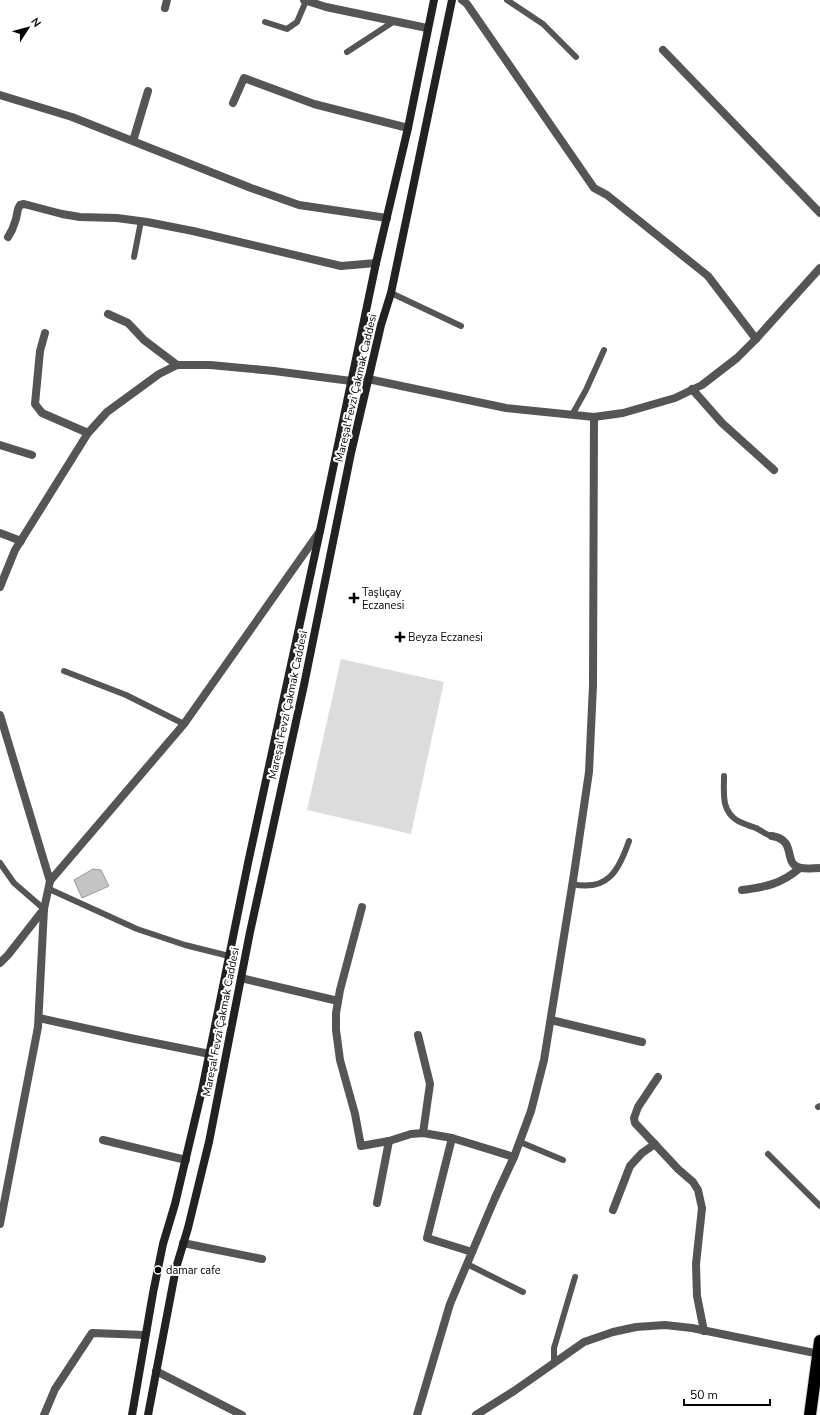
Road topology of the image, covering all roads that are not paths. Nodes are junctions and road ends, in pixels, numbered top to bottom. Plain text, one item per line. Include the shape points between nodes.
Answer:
1 (305, 0) edge
2 (434, 0) edge
3 (452, 0) edge
4 (507, 0) edge
5 (467, 1) edge
6 (324, 4) edge
7 (265, 22) dead end
8 (393, 22) junction
9 (427, 28) junction
10 (664, 50) dead end
11 (347, 52) dead end
12 (576, 57) dead end
13 (148, 91) dead end
14 (0, 95) edge
15 (233, 103) dead end
16 (408, 128) junction
17 (133, 141) junction
18 (820, 213) edge
19 (387, 218) junction
20 (141, 221) junction
21 (8, 237) dead end
22 (134, 257) dead end
23 (376, 263) junction
24 (820, 268) edge
25 (391, 293) junction
26 (108, 314) dead end
27 (461, 326) dead end
28 (45, 334) dead end
29 (756, 339) junction
30 (604, 350) dead end
31 (178, 365) junction
32 (368, 379) junction
33 (351, 381) junction
34 (692, 390) junction
35 (572, 415) junction
36 (594, 417) junction
37 (88, 433) junction
38 (0, 445) edge
39 (32, 456) dead end
40 (774, 470) dead end
41 (320, 531) junction
42 (0, 533) edge
43 (21, 541) junction
44 (0, 587) edge
45 (64, 671) dead end
46 (0, 714) edge
47 (184, 724) junction
48 (724, 776) dead end
49 (772, 836) joint
50 (629, 841) dead end
51 (0, 863) edge
52 (800, 868) junction
53 (820, 868) edge
54 (572, 884) junction
55 (50, 885) junction
56 (742, 890) dead end
57 (362, 907) dead end
58 (44, 910) junction
59 (229, 956) junction
60 (0, 963) edge
61 (241, 978) junction
62 (338, 1001) junction
63 (39, 1018) junction
64 (551, 1020) junction
65 (418, 1035) dead end
66 (642, 1042) dead end
67 (210, 1054) junction
68 (658, 1077) dead end
69 (423, 1132) junction
70 (452, 1138) junction
71 (103, 1140) dead end
72 (389, 1141) junction
73 (520, 1142) junction
74 (655, 1144) junction
75 (768, 1154) dead end
76 (514, 1157) junction
77 (186, 1160) junction
78 (563, 1160) dead end
79 (377, 1203) dead end
80 (820, 1206) edge
81 (613, 1210) dead end
82 (0, 1224) edge
83 (183, 1243) junction
84 (472, 1252) junction
85 (262, 1259) dead end
86 (467, 1264) junction
87 (575, 1277) dead end
88 (523, 1292) dead end
89 (704, 1331) junction
90 (145, 1335) junction
91 (820, 1341) edge
92 (819, 1354) edge
93 (554, 1363) junction
94 (156, 1371) junction
95 (44, 1415) edge
96 (132, 1415) edge
97 (148, 1415) edge
98 (242, 1415) edge
99 (417, 1415) edge
100 (476, 1415) edge
101 (810, 1415) edge

1 - 6 street
1 - 7 lane via 296,22 287,29
2 - 9 street, Mareşal Fevzi Çakmak Caddesi
3 - 25 street, Mareşal Fevzi Çakmak Caddesi
4 - 12 lane via 543,24
5 - 29 street via 594,188 607,195 708,276
6 - 8 street
8 - 9 street
8 - 11 lane
9 - 16 street, Mareşal Fevzi Çakmak Caddesi
10 - 18 street
13 - 17 street
14 - 17 street
15 - 16 street via 244,78 314,104
16 - 19 street, Mareşal Fevzi Çakmak Caddesi
17 - 19 street via 299,205
19 - 23 street, Mareşal Fevzi Çakmak Caddesi
20 - 21 street via 74,216 24,204 18,208
20 - 22 lane
20 - 23 street via 341,266
23 - 33 street, Mareşal Fevzi Çakmak Caddesi
24 - 29 street
25 - 27 lane
25 - 32 street, Mareşal Fevzi Çakmak Caddesi
26 - 31 street via 128,323 144,340
28 - 37 street via 40,351 35,404 42,413
29 - 34 street via 737,358
30 - 35 lane
31 - 33 street via 210,365
31 - 37 street via 159,374 121,400
32 - 33 street
32 - 35 street via 506,408
32 - 61 street, Mareşal Fevzi Çakmak Caddesi
33 - 41 street, Mareşal Fevzi Çakmak Caddesi
34 - 36 street via 675,398 623,413
34 - 40 street via 722,423
35 - 36 street
36 - 54 street via 593,693 589,772
37 - 43 street
38 - 39 street
41 - 47 street
41 - 59 street, Mareşal Fevzi Çakmak Caddesi
42 - 43 street
43 - 44 street
45 - 47 lane via 126,695
46 - 55 street
47 - 55 street
48 - 49 lane via 724,803 727,810 738,821
49 - 52 street via 783,839 792,862
50 - 54 lane via 621,863 613,875 592,886
51 - 58 lane via 14,883
52 - 53 street
52 - 56 street via 784,880 767,887
54 - 64 street
55 - 58 street
55 - 59 lane via 137,929 190,947
57 - 62 street
58 - 60 street
58 - 63 street
59 - 67 street, Mareşal Fevzi Çakmak Caddesi
61 - 62 street
61 - 83 street, Mareşal Fevzi Çakmak Caddesi via 209,1142
62 - 72 street via 336,1030 340,1060 361,1146
63 - 67 street
63 - 82 street
64 - 66 street
64 - 73 street via 544,1060
65 - 69 street via 430,1084
67 - 77 street, Mareşal Fevzi Çakmak Caddesi
68 - 74 street via 638,1107 634,1118 635,1123
69 - 70 street
69 - 72 street
70 - 76 street
70 - 84 street via 427,1238
71 - 77 street
72 - 79 street
73 - 76 street
73 - 78 lane
74 - 81 street via 630,1166
74 - 89 street via 693,1182 700,1197 702,1208 696,1264 697,1296
75 - 80 lane
76 - 84 street
77 - 90 street, Mareşal Fevzi Çakmak Caddesi via 163,1244
83 - 85 street
83 - 94 street, Mareşal Fevzi Çakmak Caddesi
84 - 86 street
86 - 88 lane
86 - 99 street via 450,1304
87 - 93 lane via 554,1348
89 - 92 street
89 - 93 street via 665,1325 636,1327 584,1342
90 - 95 street via 92,1333 55,1389
90 - 96 street, Mareşal Fevzi Çakmak Caddesi
91 - 92 highway
92 - 101 highway
93 - 100 street
94 - 97 street, Mareşal Fevzi Çakmak Caddesi
94 - 98 street

